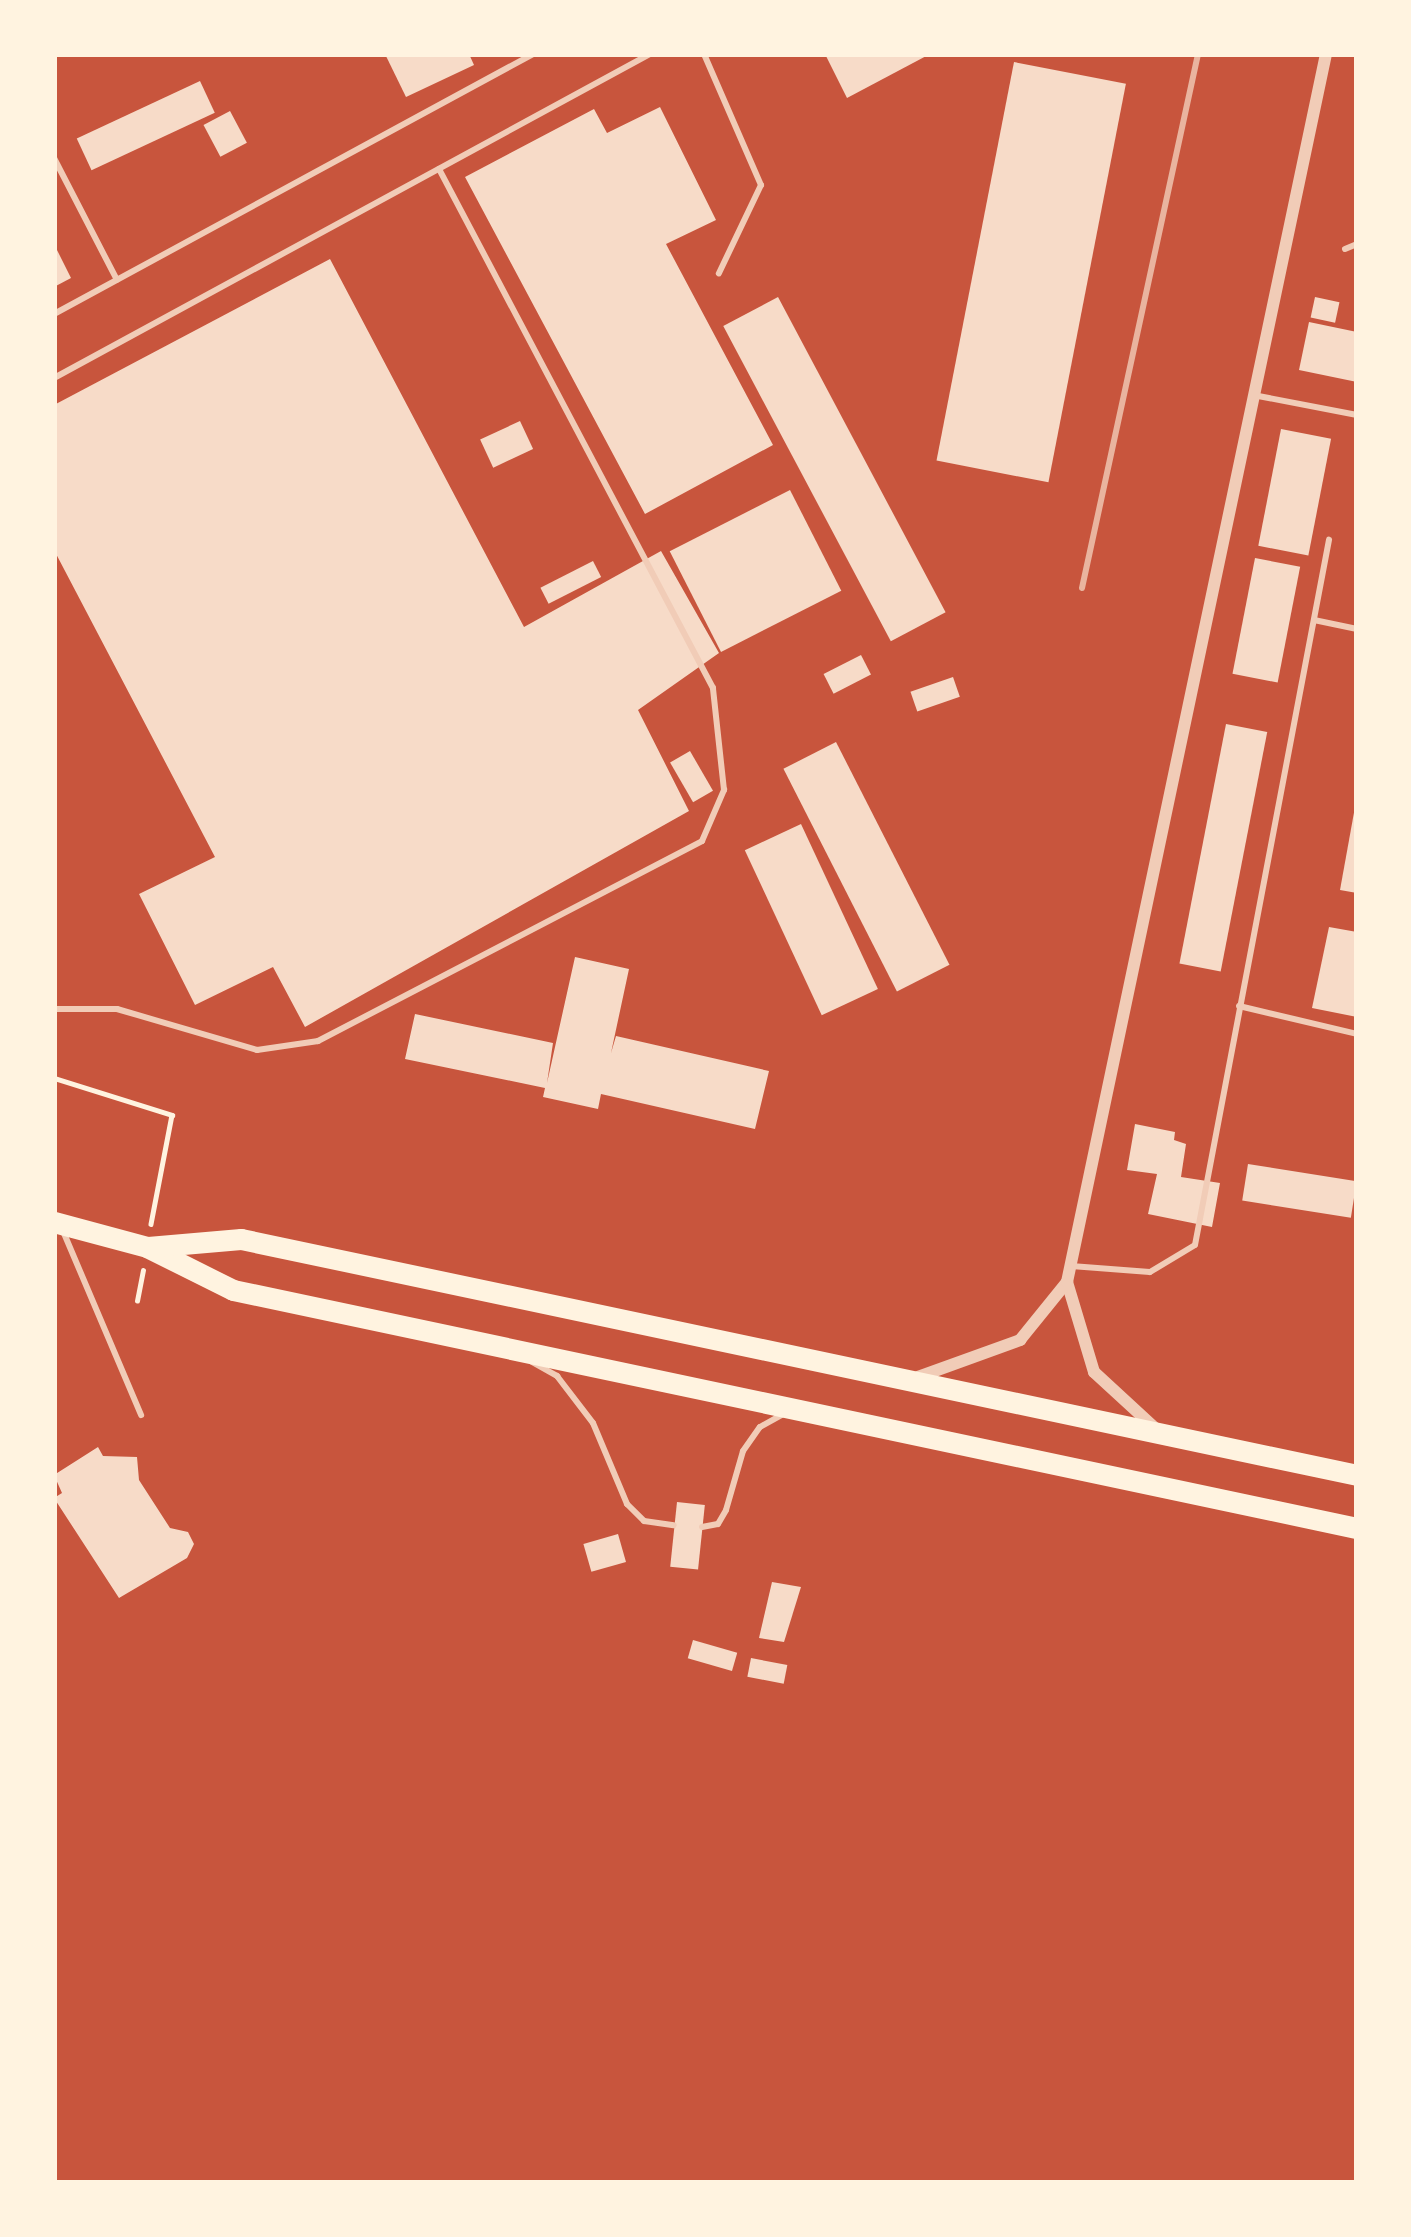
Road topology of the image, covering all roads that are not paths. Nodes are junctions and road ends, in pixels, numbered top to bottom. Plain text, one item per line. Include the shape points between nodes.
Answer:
1 (533, 54) edge
2 (650, 54) edge
3 (704, 54) edge
4 (1326, 54) edge
5 (54, 158) edge
6 (439, 169) junction
7 (1357, 244) edge
8 (1345, 249) dead end
9 (719, 273) dead end
10 (117, 280) junction
11 (54, 314) edge
12 (54, 378) edge
13 (1249, 394) junction
14 (1357, 415) edge
15 (1329, 540) dead end
16 (1313, 620) junction
17 (1357, 629) edge
18 (1239, 1006) junction
19 (54, 1009) edge
20 (1357, 1034) edge
21 (56, 1222) edge
22 (147, 1247) junction
23 (1071, 1266) junction
24 (1067, 1282) junction
25 (503, 1345) junction
26 (914, 1378) junction
27 (796, 1407) junction
28 (141, 1415) dead end
29 (1160, 1431) junction
30 (1357, 1474) edge
31 (674, 1525) dead end
32 (702, 1527) dead end
33 (1357, 1528) edge

1 - 10 lane
2 - 6 lane
3 - 9 lane via 761,185
4 - 13 street
5 - 10 lane
6 - 12 lane
6 - 19 lane via 713,688 724,790 702,841 318,1041 257,1050 117,1009
7 - 8 lane
10 - 11 lane
13 - 14 lane
13 - 23 street
15 - 16 lane
16 - 17 lane
16 - 18 lane
18 - 20 lane
18 - 23 lane via 1195,1245 1150,1272
21 - 22 highway
21 - 28 lane
22 - 25 highway via 233,1290
22 - 26 highway via 241,1239
23 - 24 street
24 - 26 street via 1019,1340
24 - 29 street via 1094,1372
25 - 27 highway
25 - 31 lane via 557,1376 593,1423 627,1504 644,1521
26 - 29 highway
27 - 32 lane via 760,1427 743,1450 718,1524
27 - 33 highway
29 - 30 highway

